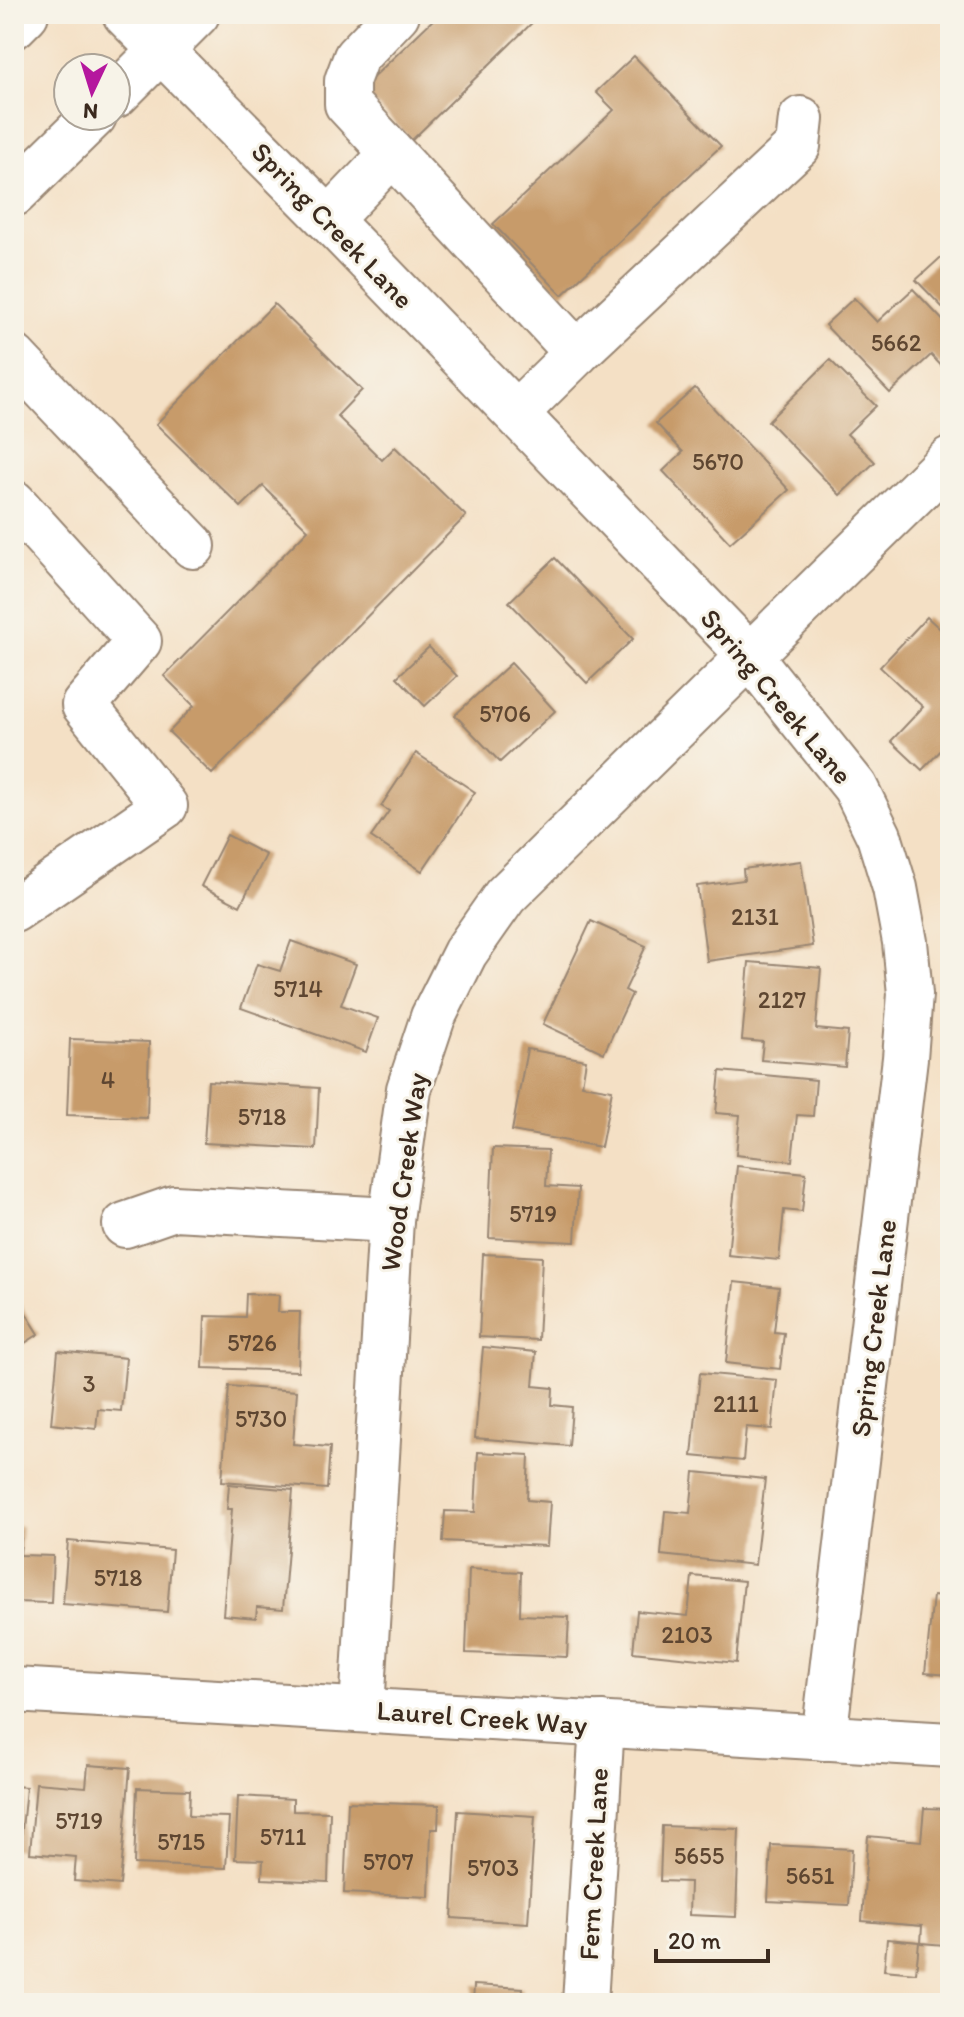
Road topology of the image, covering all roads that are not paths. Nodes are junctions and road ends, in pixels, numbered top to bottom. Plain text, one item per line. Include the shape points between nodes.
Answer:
1 (26, 14) edge
2 (125, 14) edge
3 (197, 14) edge
4 (397, 14) edge
5 (14, 26) edge
6 (162, 50) junction
7 (132, 79) edge
8 (801, 119) dead end
9 (78, 132) edge
10 (392, 154) junction
11 (14, 194) edge
12 (329, 220) junction
13 (577, 353) junction
14 (14, 357) edge
15 (516, 413) junction
16 (950, 459) edge
17 (14, 503) edge
18 (193, 546) dead end
19 (749, 655) junction
20 (14, 910) edge
21 (391, 1220) junction
22 (125, 1225) dead end
23 (14, 1690) edge
24 (362, 1709) junction
25 (602, 1724) junction
26 (824, 1738) junction
27 (950, 1745) edge
28 (585, 2003) edge

1 - 5 street
2 - 6 street, Spring Creek Lane
3 - 6 street
4 - 10 street via 356,57 347,81 347,104
6 - 7 street
6 - 12 street, Spring Creek Lane
8 - 13 street via 798,146
9 - 11 street
10 - 12 street
10 - 13 street
12 - 15 street, Spring Creek Lane
13 - 15 street
14 - 18 street
15 - 19 street, Spring Creek Lane
16 - 19 street, Wood Creek Way
17 - 20 street via 139,641 84,705 165,806
19 - 21 street, Wood Creek Way via 505,896 465,953 433,1017 409,1089
19 - 26 street, Spring Creek Lane via 855,787 879,836 895,888 910,994
21 - 22 street via 174,1208
21 - 24 street, Wood Creek Way
23 - 24 street, Laurel Creek Way
24 - 25 street, Laurel Creek Way
25 - 26 street, Laurel Creek Way
25 - 28 street, Fern Creek Lane
26 - 27 street, Laurel Creek Way

